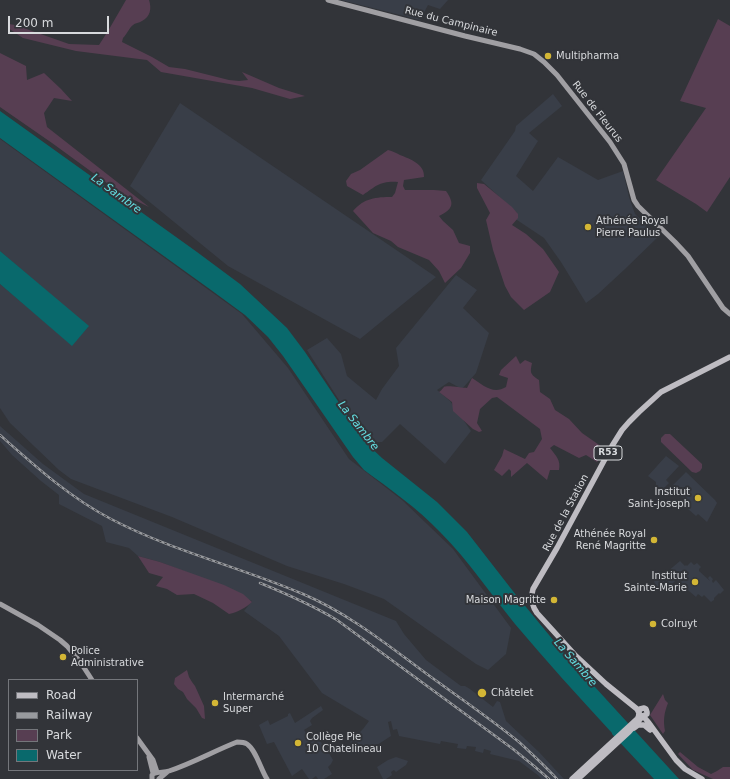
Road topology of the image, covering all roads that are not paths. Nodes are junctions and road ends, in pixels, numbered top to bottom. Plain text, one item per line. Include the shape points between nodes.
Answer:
1 (328, 0) edge
2 (556, 75) joint
3 (730, 314) edge
4 (730, 357) edge
5 (0, 604) edge
6 (584, 665) junction
7 (91, 679) edge
8 (643, 714) junction
9 (634, 726) junction
10 (138, 739) edge
11 (615, 742) junction
12 (663, 743) junction
13 (602, 754) junction
14 (167, 772) junction
15 (155, 774) edge
16 (159, 779) edge
17 (267, 779) edge
18 (572, 779) edge
19 (578, 779) edge
20 (702, 779) edge

1 - 2 main road, Rue du Campinaire via 520,49 534,54
2 - 3 main road, Rue de Fleurus via 610,142 624,164 638,206 688,256 723,308
4 - 6 main road, Rue de la Station / R53 via 661,392 622,430 531,593 534,608
5 - 7 main road via 60,640
6 - 8 main road, R53
6 - 9 main road via 633,710
8 - 9 main road
8 - 12 main road, R53
9 - 11 main road
9 - 11 main road
9 - 12 main road via 646,726
10 - 15 main road via 153,760
11 - 13 main road
12 - 20 main road, R53 via 676,760
13 - 18 main road
13 - 19 main road
14 - 15 main road
14 - 16 main road
14 - 17 main road via 237,742 243,742 253,752
15 - 16 main road via 159,775

